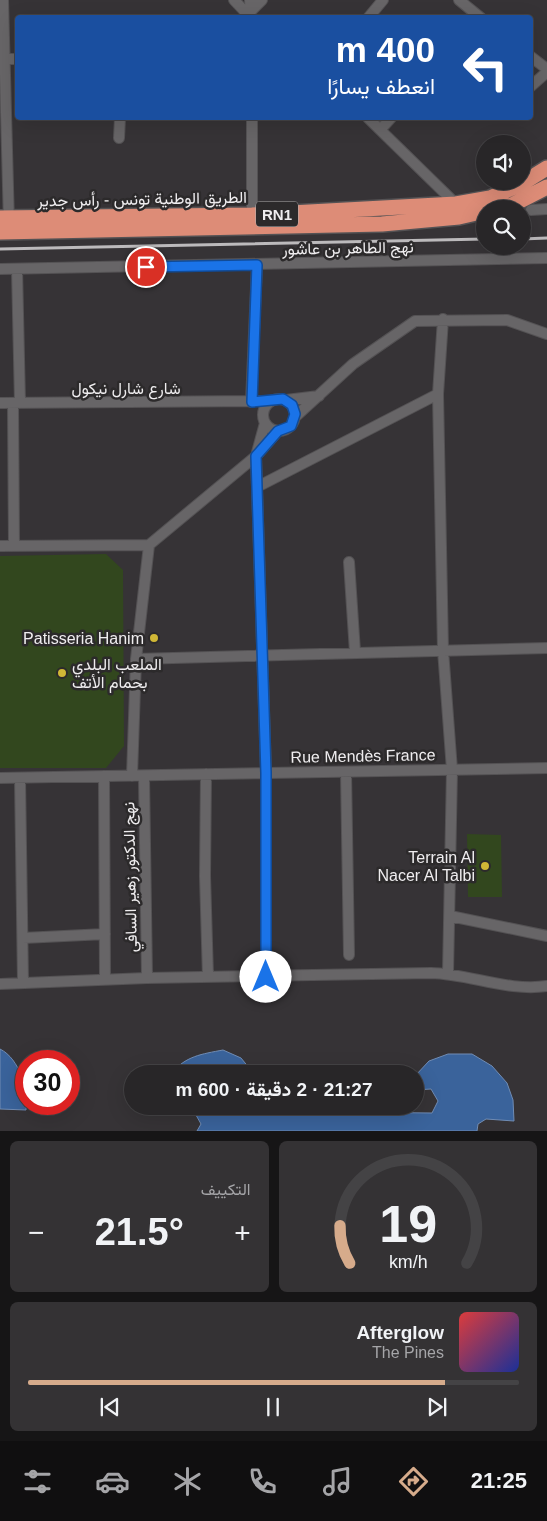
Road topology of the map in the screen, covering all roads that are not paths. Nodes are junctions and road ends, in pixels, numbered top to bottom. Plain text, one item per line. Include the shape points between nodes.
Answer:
1 (3, 0) edge
2 (234, 0) edge
3 (262, 0) edge
4 (383, 0) edge
5 (459, 0) edge
6 (251, 13) edge
7 (370, 15) edge
8 (478, 15) edge
9 (2, 59) edge
10 (15, 59) edge
11 (533, 59) edge
12 (547, 71) edge
13 (533, 84) edge
14 (120, 120) edge
15 (252, 120) edge
16 (370, 120) edge
17 (389, 120) edge
18 (381, 129) junction
19 (3, 137) edge
20 (119, 138) dead end
21 (547, 168) edge
22 (547, 187) edge
23 (522, 200) edge
24 (456, 204) junction
25 (547, 209) edge
26 (531, 210) edge
27 (476, 213) edge
28 (252, 215) junction
29 (5, 225) edge
30 (547, 258) edge
31 (257, 265) junction
32 (0, 269) edge
33 (17, 269) junction
34 (443, 319) junction
35 (547, 334) edge
36 (438, 394) junction
37 (319, 396) junction
38 (286, 400) junction
39 (252, 402) junction
40 (270, 402) junction
41 (0, 403) edge
42 (16, 403) junction
43 (295, 417) junction
44 (264, 419) junction
45 (278, 431) junction
46 (256, 456) junction
47 (257, 487) junction
48 (149, 544) junction
49 (0, 546) edge
50 (14, 546) junction
51 (349, 562) dead end
52 (547, 648) edge
53 (443, 650) junction
54 (354, 652) junction
55 (261, 654) junction
56 (136, 659) junction
57 (547, 768) edge
58 (452, 770) junction
59 (346, 772) junction
60 (266, 773) junction
61 (206, 774) junction
62 (104, 776) junction
63 (132, 776) junction
64 (144, 776) junction
65 (0, 778) edge
66 (20, 778) junction
67 (450, 916) junction
68 (105, 934) junction
69 (547, 936) edge
70 (23, 938) junction
71 (349, 955) dead end
72 (448, 973) junction
73 (208, 977) junction
74 (266, 977) junction
75 (147, 978) junction
76 (105, 980) junction
77 (23, 983) junction
78 (0, 984) edge
79 (547, 986) edge

1 - 9 street
2 - 6 street
3 - 6 street
4 - 7 street
5 - 8 street
9 - 10 street
9 - 19 street
11 - 12 street
12 - 13 street
14 - 20 street
15 - 28 street
16 - 18 street
17 - 18 street
18 - 24 street
19 - 29 street
21 - 24 highway, الطريق الوطنية تونس - رأس جدير / RN1 via 490,198
22 - 23 highway
24 - 28 highway, الطريق الوطنية تونس - رأس جدير / RN1
25 - 26 street
27 - 29 highway, الطريق الوطنية تونس - رأس جدير / RN1 via 382,224
28 - 29 highway, الطريق الوطنية تونس - رأس جدير / RN1
30 - 31 street, نهج الطاهر بن عاشور
31 - 33 street, نهج الطاهر بن عاشور
31 - 39 street
32 - 33 street, نهج الطاهر بن عاشور
33 - 42 street
34 - 35 street via 507,320
34 - 36 street
34 - 37 street via 415,322 399,330 353,364
36 - 47 street
36 - 53 street
37 - 38 street
37 - 43 street
38 - 40 street
38 - 43 street via 294,408
39 - 40 street, شارع شارل نيكول
39 - 42 street, شارع شارل نيكول
39 - 44 street
40 - 44 street via 265,406
41 - 42 street, شارع شارل نيكول
42 - 50 street
43 - 45 street via 288,429
44 - 45 street via 269,428
44 - 46 street
45 - 46 street
46 - 47 street
46 - 48 street
47 - 55 street
48 - 50 street
48 - 56 street
49 - 50 street
51 - 54 street
52 - 53 street
53 - 54 street
53 - 58 street
54 - 55 street
55 - 56 street
55 - 60 street
56 - 63 street
57 - 58 street, Rue Mendès France
58 - 59 street, Rue Mendès France
58 - 67 street
59 - 60 street, Rue Mendès France
59 - 71 street
60 - 61 street, Rue Mendès France
60 - 74 street
61 - 64 street, Rue Mendès France
61 - 73 street
62 - 63 street, Rue Mendès France
62 - 66 street, Rue Mendès France
62 - 68 street
63 - 64 street, Rue Mendès France
64 - 75 street, نهج الدكتور زهير السافي
65 - 66 street, Rue Mendès France
66 - 70 street
67 - 69 street
67 - 72 street
68 - 70 street
68 - 76 street
70 - 77 street
72 - 74 street
72 - 79 street via 515,986
73 - 74 street
73 - 75 street
75 - 76 street
76 - 77 street
77 - 78 street

